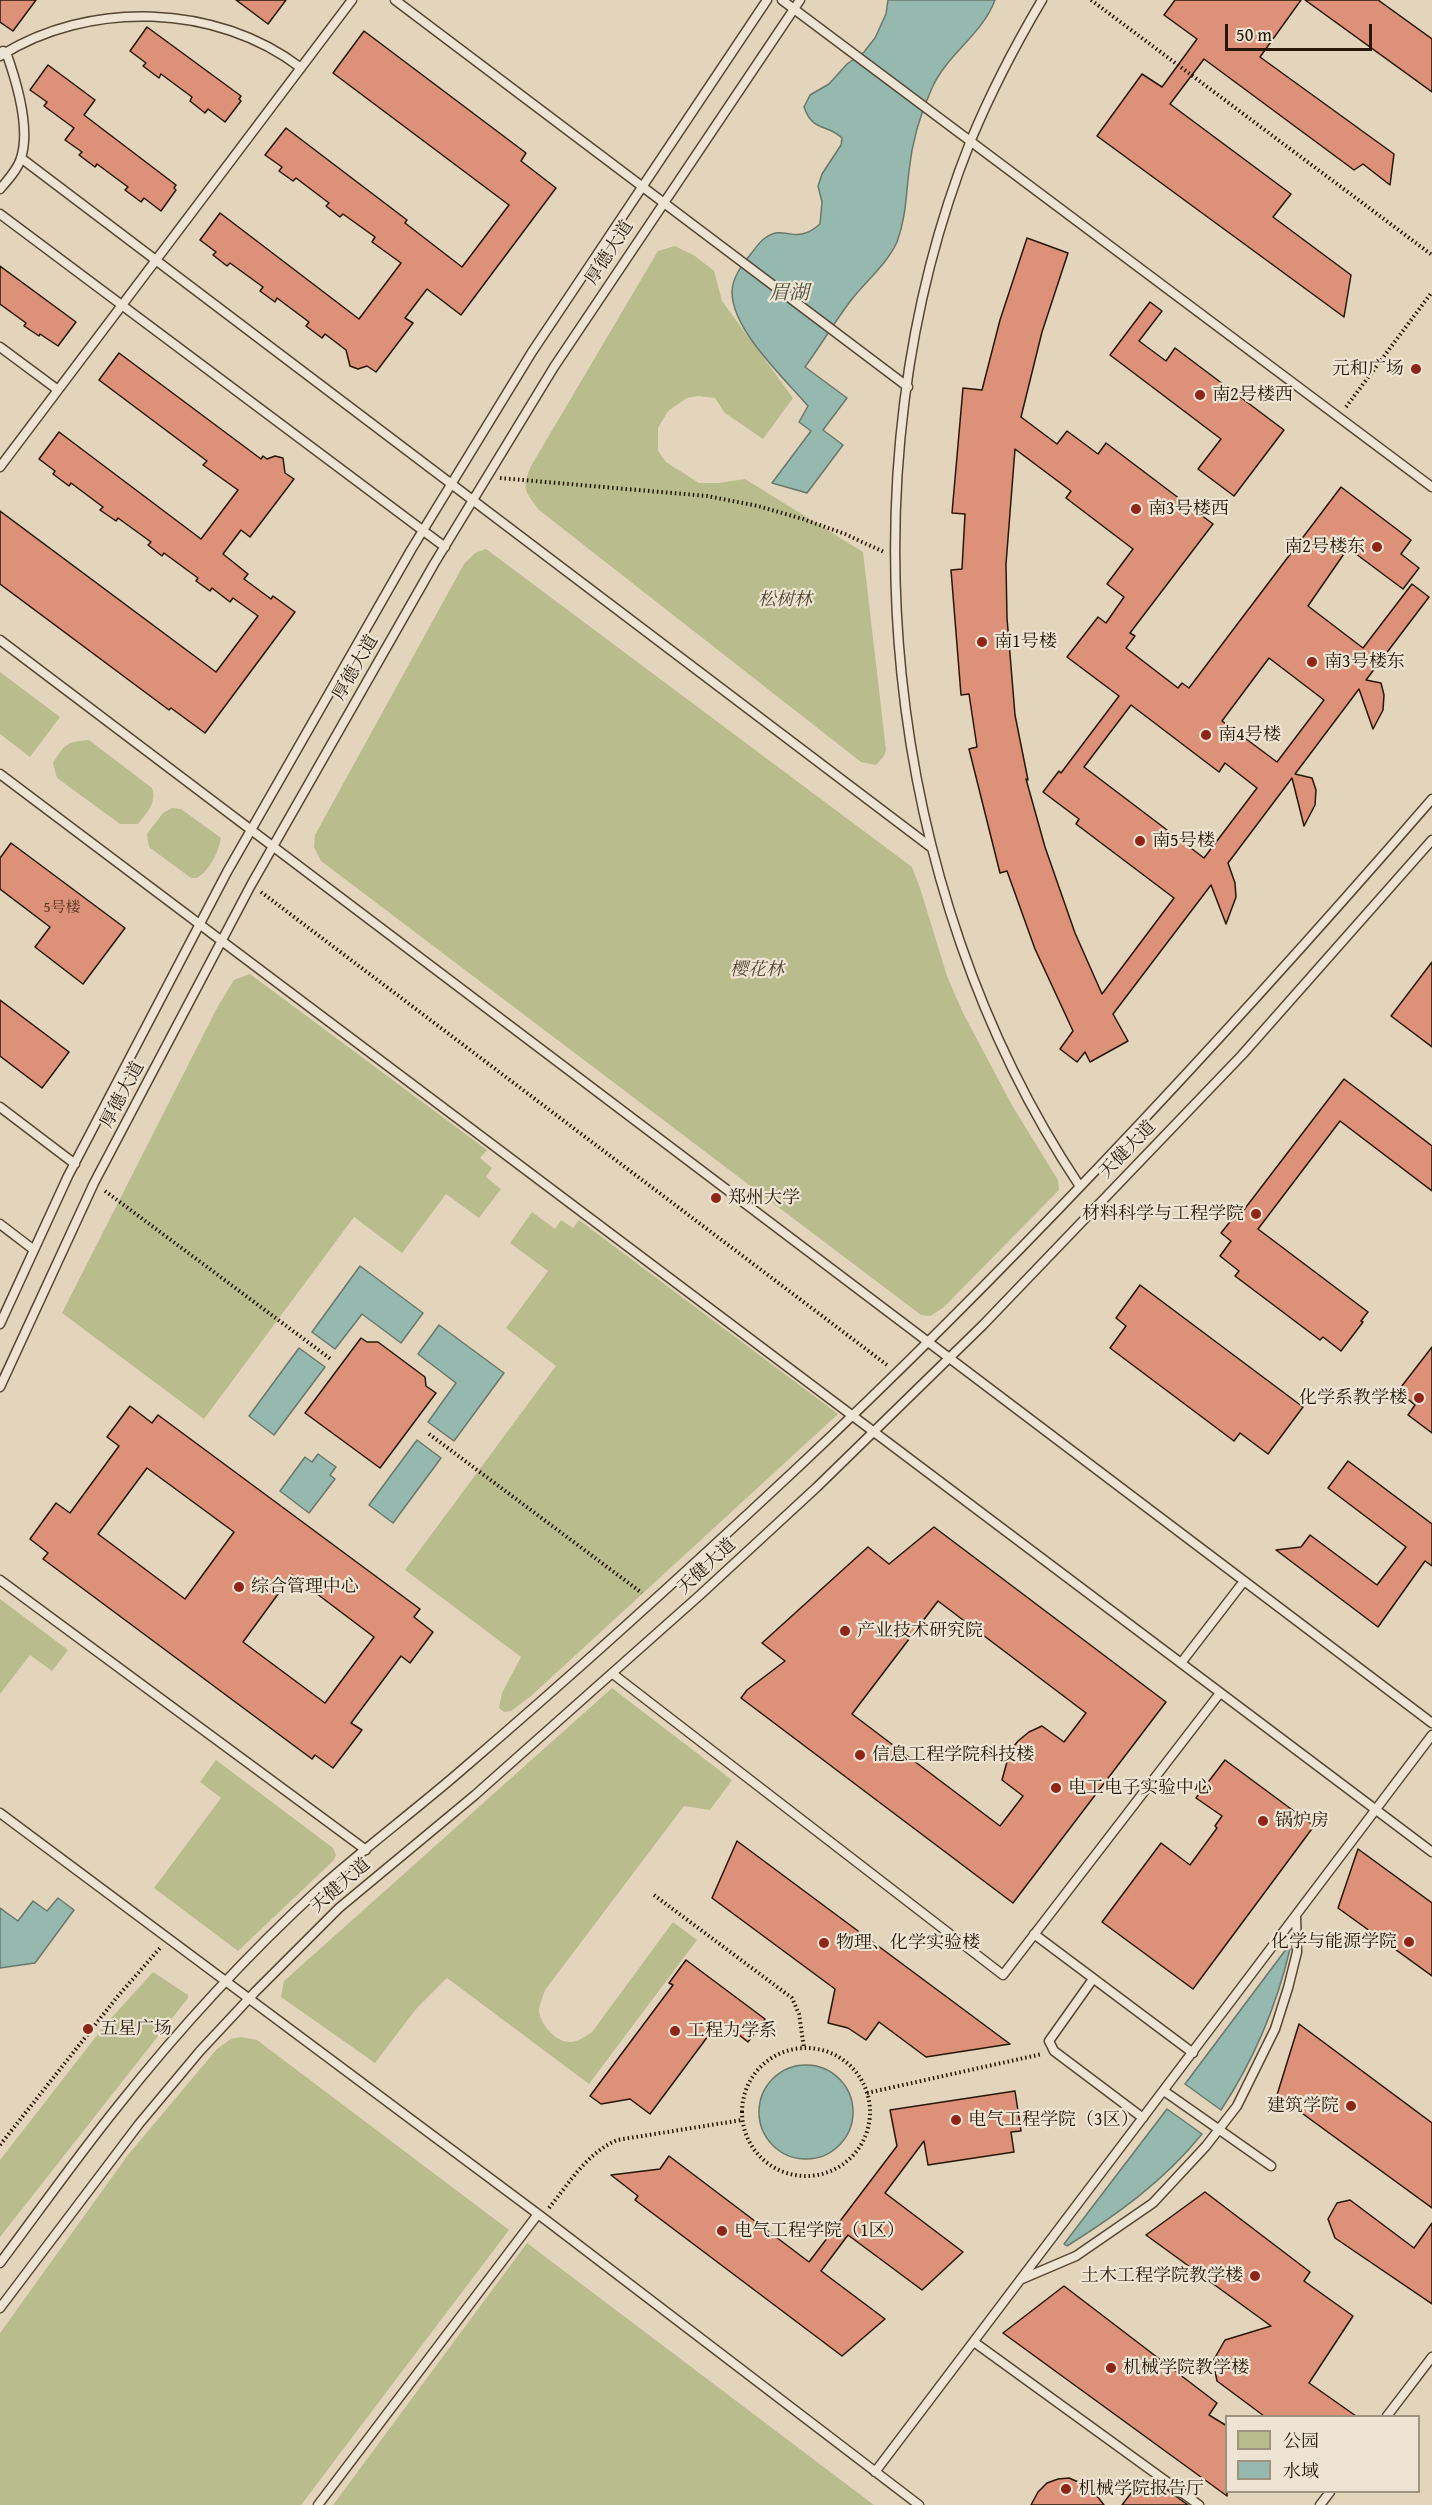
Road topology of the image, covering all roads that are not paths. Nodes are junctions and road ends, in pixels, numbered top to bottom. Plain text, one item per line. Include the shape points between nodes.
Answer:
1 (352, 0) edge
2 (395, 0) edge
3 (767, 0) edge
4 (782, 0) edge
5 (800, 0) edge
6 (1042, 0) edge
7 (793, 9) junction
8 (2, 52) edge
9 (301, 68) junction
10 (971, 142) junction
11 (21, 158) junction
12 (641, 186) junction
13 (0, 189) edge
14 (663, 202) junction
15 (0, 214) edge
16 (156, 260) junction
17 (122, 305) junction
18 (0, 347) edge
19 (908, 387) junction
20 (58, 390) junction
21 (0, 467) edge
22 (452, 483) junction
23 (1432, 487) edge
24 (474, 500) junction
25 (423, 531) junction
26 (445, 547) junction
27 (0, 640) edge
28 (0, 774) edge
29 (1432, 799) edge
30 (251, 830) junction
31 (1432, 840) edge
32 (273, 846) junction
33 (932, 848) junction
34 (201, 924) junction
35 (222, 941) junction
36 (0, 1107) edge
37 (75, 1164) junction
38 (1079, 1185) junction
39 (0, 1224) edge
40 (34, 1250) junction
41 (0, 1324) edge
42 (927, 1341) junction
43 (949, 1358) junction
44 (0, 1387) edge
45 (851, 1415) junction
46 (874, 1432) junction
47 (0, 1580) edge
48 (1244, 1581) junction
49 (1181, 1663) junction
50 (613, 1674) junction
51 (1220, 1693) junction
52 (1432, 1723) edge
53 (1432, 1736) edge
54 (1376, 1810) junction
55 (0, 1813) edge
56 (366, 1850) junction
57 (1432, 1852) edge
58 (1296, 1916) junction
59 (1034, 1934) junction
60 (1093, 1978) junction
61 (226, 1982) junction
62 (249, 1998) junction
63 (1193, 2053) junction
64 (1164, 2091) junction
65 (1143, 2118) junction
66 (1219, 2129) junction
67 (1271, 2166) dead end
68 (540, 2215) junction
69 (0, 2263) edge
70 (1022, 2279) junction
71 (0, 2308) edge
72 (974, 2342) junction
73 (1432, 2357) edge
74 (1388, 2415) edge
75 (875, 2472) junction
76 (1329, 2493) edge
77 (318, 2505) edge
78 (919, 2505) edge
79 (1199, 2505) edge
80 (1320, 2505) edge

1 - 9 lane
2 - 12 lane
3 - 12 lane, 厚德大道
4 - 7 lane
5 - 7 lane, 厚德大道
6 - 10 lane
7 - 10 lane
7 - 14 lane, 厚德大道
8 - 9 lane via 80,21 116,15 161,15 207,22 244,34
8 - 11 lane via 16,82 22,116
9 - 16 lane
10 - 19 lane via 923,301
10 - 23 lane
11 - 13 lane
11 - 16 lane
12 - 14 lane
12 - 22 lane, 厚德大道
14 - 19 lane
14 - 24 lane, 厚德大道 via 554,367
15 - 17 lane
16 - 17 lane
16 - 22 lane
17 - 20 lane
17 - 25 lane
18 - 20 lane
19 - 33 lane via 899,463 898,629 910,743
20 - 21 lane
22 - 24 lane
22 - 25 lane, 厚德大道
24 - 26 lane, 厚德大道
24 - 33 lane
25 - 26 lane
25 - 30 lane, 厚德大道
26 - 32 lane, 厚德大道
27 - 30 lane
28 - 34 lane
29 - 38 lane, 天健大道 via 1222,1036
30 - 32 lane
30 - 34 lane, 厚德大道
31 - 43 lane, 天健大道 via 1242,1055
32 - 35 lane, 厚德大道
32 - 42 lane
33 - 38 lane via 989,1018 1013,1071
34 - 35 lane
34 - 37 lane, 厚德大道
35 - 44 lane, 厚德大道 via 94,1183
35 - 45 lane
36 - 37 lane
37 - 40 lane, 厚德大道
38 - 42 lane, 天健大道
39 - 40 lane
40 - 41 lane, 厚德大道
42 - 43 lane
42 - 45 lane, 天健大道
43 - 46 lane, 天健大道
43 - 48 lane
45 - 46 lane
45 - 56 lane, 天健大道 via 566,1680
46 - 49 lane
46 - 50 lane, 天健大道
47 - 56 lane
48 - 49 lane
48 - 52 lane
49 - 51 lane
50 - 59 lane via 1003,1975
50 - 62 lane, 天健大道 via 339,1908
51 - 54 lane
51 - 59 lane
53 - 54 lane
54 - 57 lane
54 - 58 lane
55 - 61 lane
56 - 61 lane, 天健大道 via 321,1888
58 - 63 lane
58 - 66 lane via 1297,1952 1275,2029 1248,2087
59 - 60 lane
60 - 63 lane
60 - 65 lane via 1049,2041 1054,2051
61 - 62 lane
61 - 69 lane, 天健大道 via 117,2107
62 - 68 lane
62 - 71 lane, 天健大道 via 139,2124
63 - 64 lane
64 - 65 lane
64 - 66 lane
65 - 70 lane
66 - 67 lane
66 - 70 lane via 1153,2203 1076,2256
68 - 75 lane
68 - 77 lane
70 - 72 lane
72 - 75 lane
72 - 79 lane
73 - 74 lane
75 - 78 lane
76 - 80 lane

